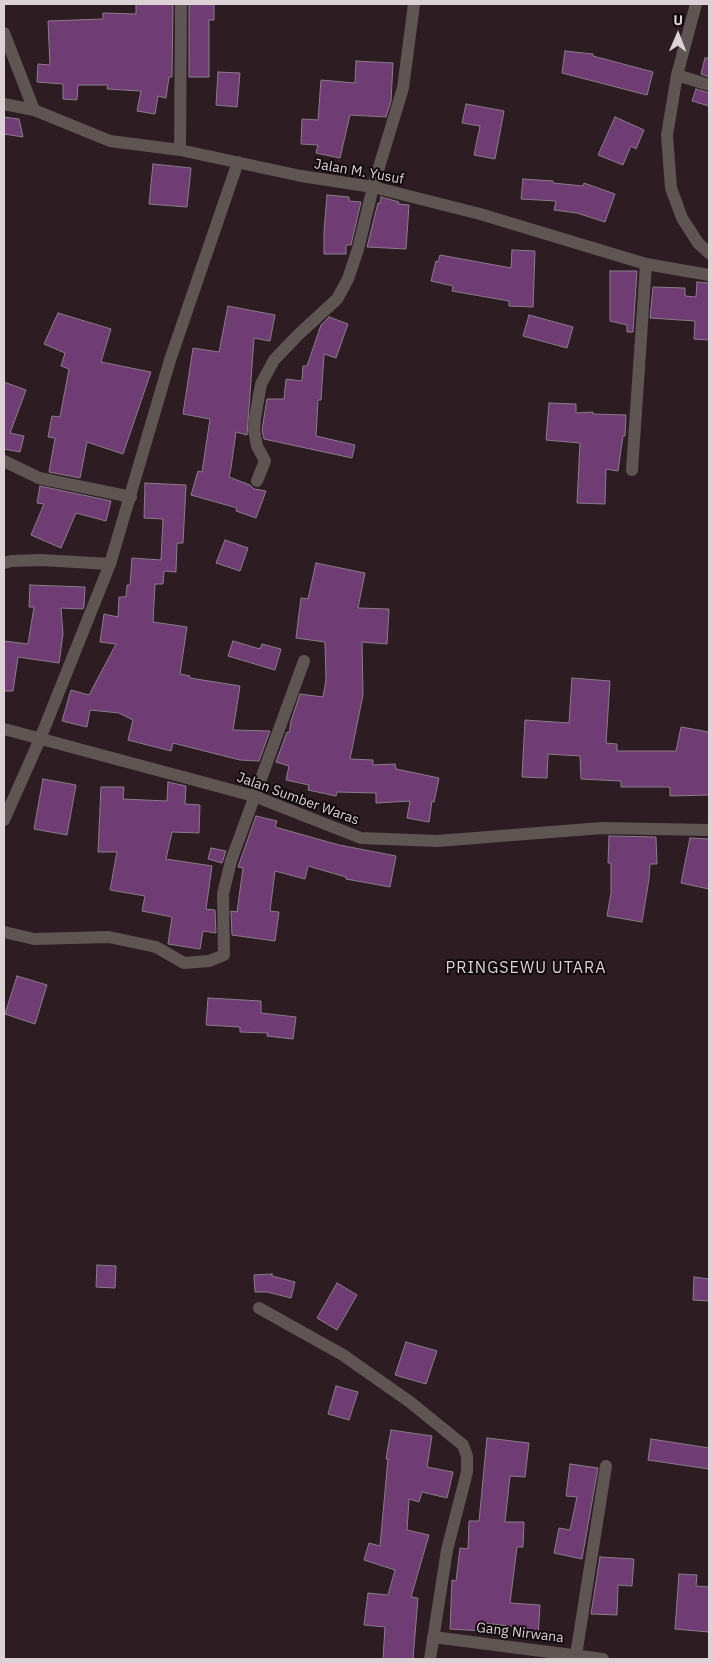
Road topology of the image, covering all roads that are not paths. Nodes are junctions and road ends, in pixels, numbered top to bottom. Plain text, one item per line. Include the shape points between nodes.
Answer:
1 (180, 4) edge
2 (414, 4) edge
3 (696, 4) edge
4 (4, 34) edge
5 (677, 76) junction
6 (709, 84) edge
7 (4, 104) edge
8 (34, 110) junction
9 (180, 150) junction
10 (238, 162) junction
11 (373, 187) junction
12 (709, 252) edge
13 (646, 264) junction
14 (709, 275) edge
15 (4, 461) edge
16 (632, 470) dead end
17 (257, 481) dead end
18 (130, 497) junction
19 (4, 563) edge
20 (110, 564) junction
21 (304, 661) dead end
22 (4, 729) edge
23 (40, 739) junction
24 (254, 796) junction
25 (4, 820) edge
26 (709, 830) edge
27 (4, 932) edge
28 (259, 1308) dead end
29 (606, 1466) dead end
30 (433, 1637) junction
31 (576, 1655) junction
32 (430, 1659) edge
33 (603, 1659) edge

1 - 9 street
2 - 11 street via 403,88
3 - 5 street
4 - 8 street
5 - 6 street
5 - 12 street via 666,135 671,188 682,218 698,243
7 - 8 street, Jalan M. Yusuf
8 - 9 street, Jalan M. Yusuf via 110,141
9 - 10 street, Jalan M. Yusuf
10 - 11 street, Jalan M. Yusuf
10 - 18 street via 170,360
11 - 13 street, Jalan M. Yusuf via 480,214
11 - 17 street via 348,280 337,299 274,360 261,384 254,430 265,461
13 - 14 street, Jalan M. Yusuf
13 - 16 street
15 - 18 street via 39,478
18 - 20 street
19 - 20 street via 41,560
20 - 23 street
21 - 24 street
22 - 23 street, Jalan Sumber Waras
23 - 24 street, Jalan Sumber Waras
23 - 25 street
24 - 26 street, Jalan Sumber Waras via 361,838 437,841 602,828
24 - 27 street via 223,894 224,955 210,961 184,963 156,946 108,937 34,939
28 - 30 street via 343,1355 410,1402 463,1445 467,1472 448,1550
29 - 31 street
30 - 31 street, Gang Nirwana
30 - 32 street
31 - 33 street, Gang Nirwana

